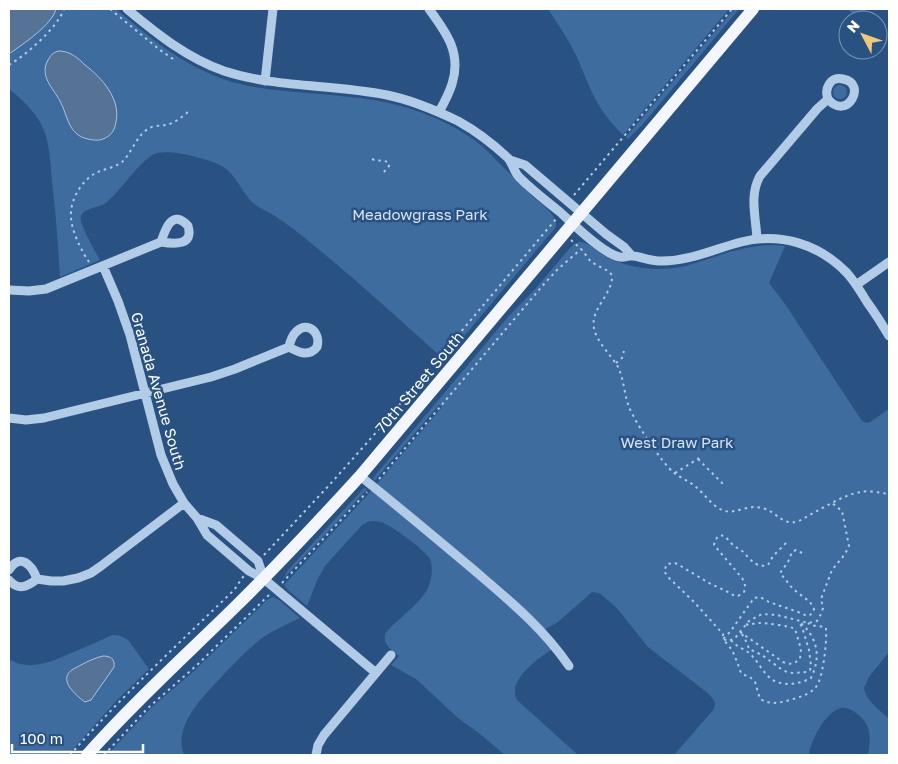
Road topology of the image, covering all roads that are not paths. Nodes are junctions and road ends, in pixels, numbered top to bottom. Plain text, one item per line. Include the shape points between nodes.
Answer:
1 (127, 9) edge
2 (273, 9) edge
3 (429, 9) edge
4 (753, 9) edge
5 (266, 81) junction
6 (828, 99) dead end
7 (439, 112) junction
8 (510, 160) junction
9 (582, 213) junction
10 (573, 224) junction
11 (758, 239) junction
12 (161, 242) dead end
13 (632, 256) junction
14 (889, 262) edge
15 (103, 266) junction
16 (856, 285) junction
17 (9, 290) edge
18 (889, 336) edge
19 (289, 347) dead end
20 (145, 393) junction
21 (9, 418) edge
22 (360, 476) junction
23 (184, 503) junction
24 (197, 518) junction
25 (9, 570) edge
26 (264, 578) junction
27 (36, 579) junction
28 (9, 580) edge
29 (391, 655) dead end
30 (569, 666) dead end
31 (376, 673) junction
32 (87, 755) edge
33 (316, 755) edge

1 - 5 street via 178,49 197,59 231,73
2 - 5 street
3 - 7 street via 449,39 455,60 451,85
4 - 9 main road, 70th Street South
5 - 7 street via 382,94
6 - 11 street via 758,179 754,197
7 - 8 street via 478,133
8 - 9 street via 525,165
8 - 10 street via 517,175
9 - 10 main road, 70th Street South
9 - 13 street
10 - 13 street via 593,242 620,258
10 - 22 main road, 70th Street South
11 - 13 street via 674,261
11 - 16 street via 786,240 815,249 840,266
12 - 15 street
14 - 16 street
15 - 17 street via 46,289
15 - 20 street, Granada Avenue South via 128,328
16 - 18 street
19 - 20 street via 223,373
20 - 21 street via 37,419
20 - 23 street, Granada Avenue South via 163,461
22 - 26 main road, 70th Street South
22 - 30 street via 530,619
23 - 24 street, Granada Avenue South
23 - 27 street via 91,573 63,581
24 - 26 street, Granada Avenue South via 207,535 249,571
24 - 26 street, Granada Avenue South via 216,525 258,561
25 - 27 street via 13,564 23,561 31,567
26 - 31 street, Granada Avenue South
26 - 32 main road, 70th Street South via 153,685
27 - 28 street via 22,587
29 - 31 street
31 - 33 street via 324,735

